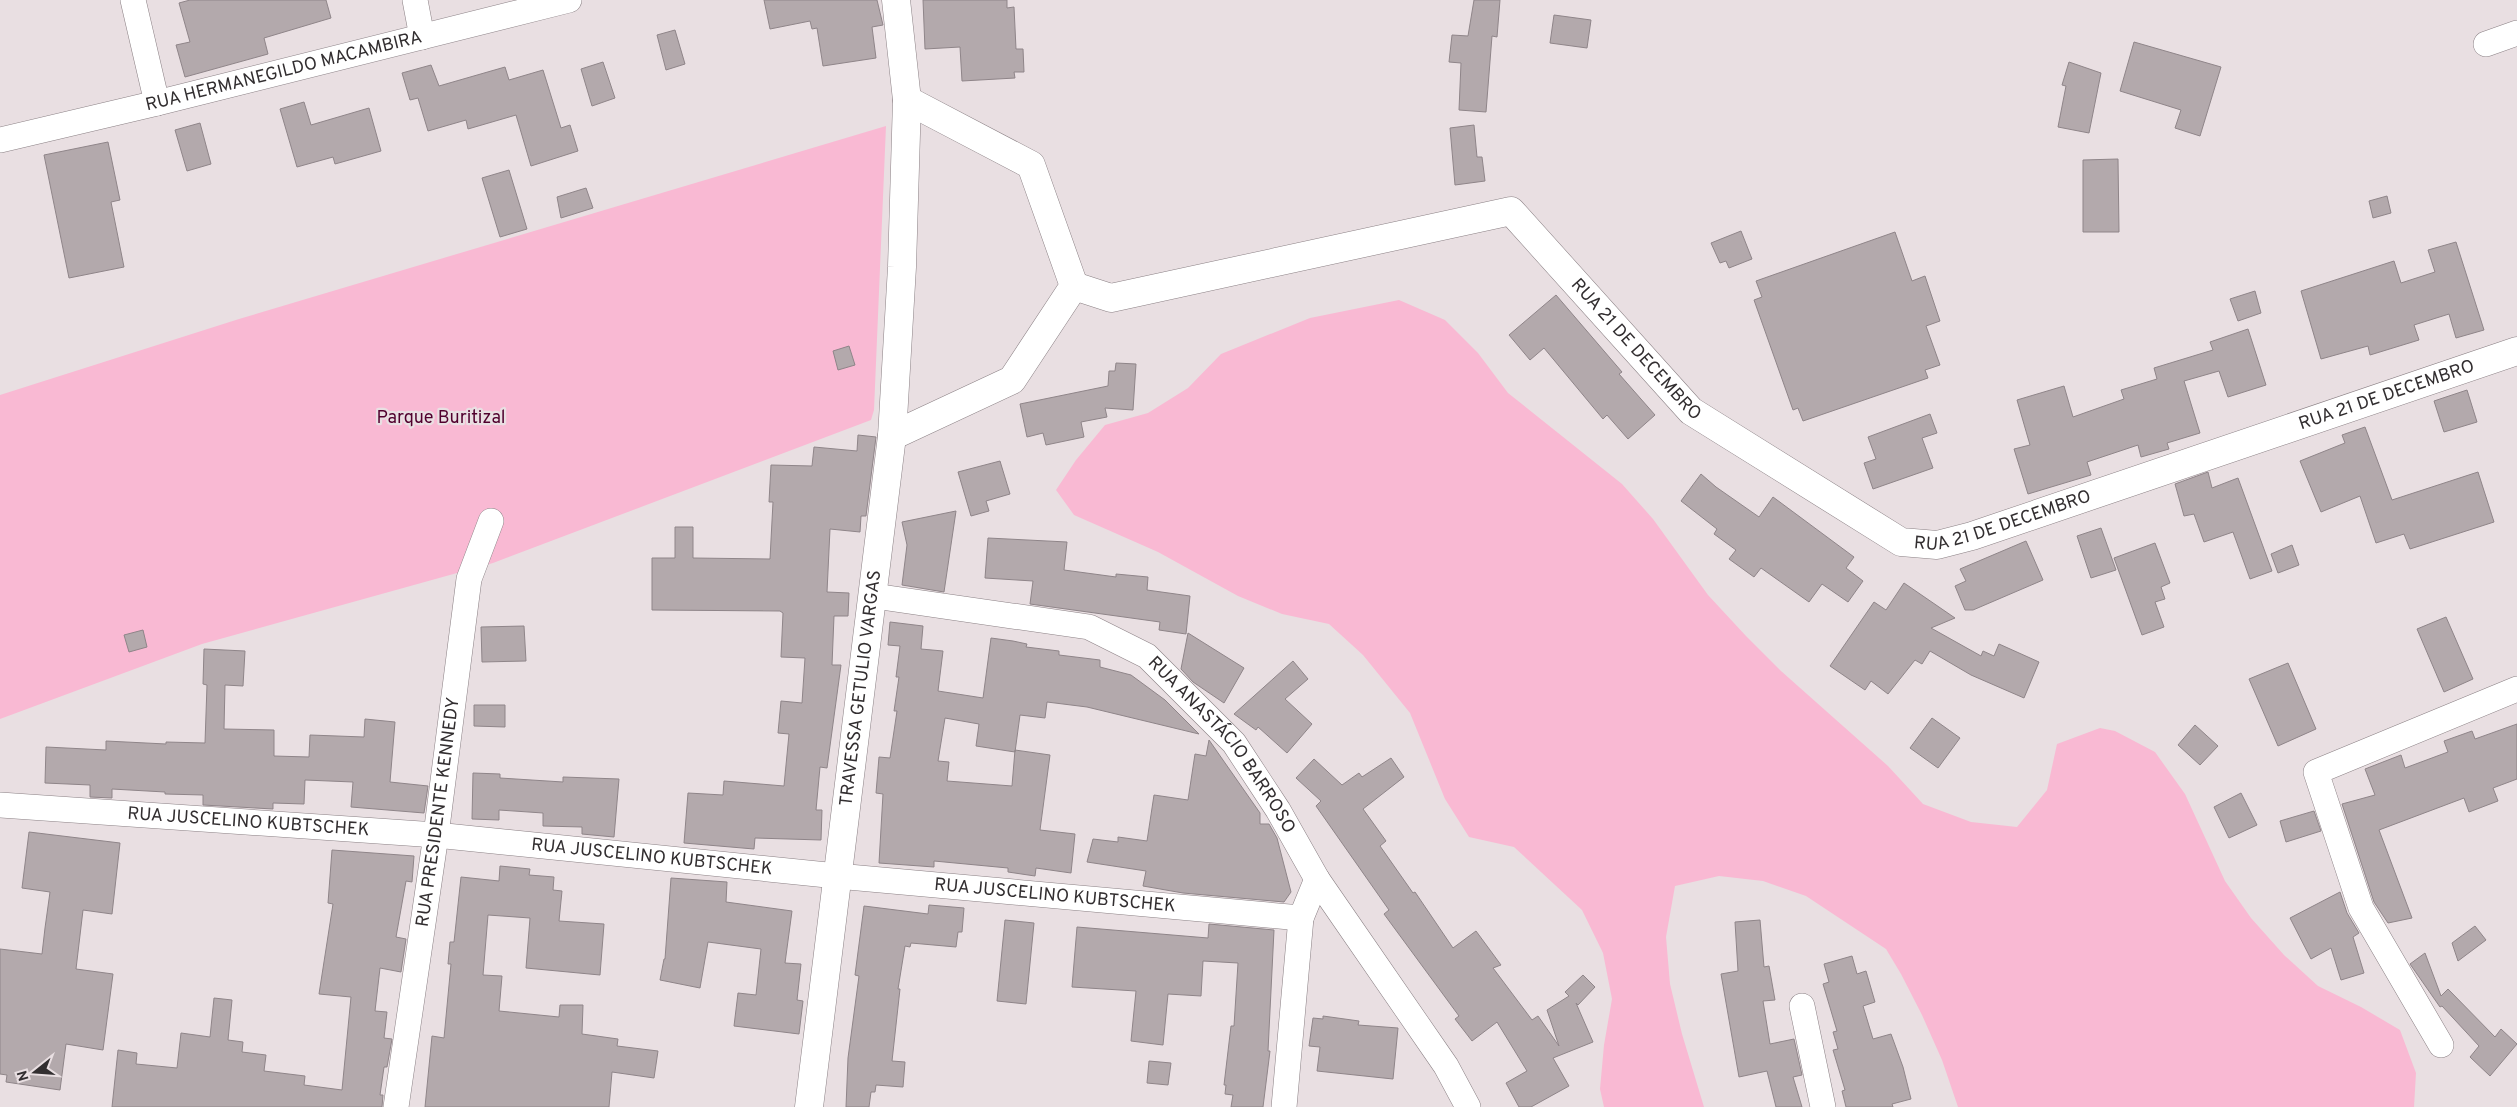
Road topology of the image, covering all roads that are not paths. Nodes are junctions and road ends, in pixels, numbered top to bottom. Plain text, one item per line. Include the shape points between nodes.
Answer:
1 (133, 0) edge
2 (415, 0) edge
3 (569, 0) edge
4 (896, 0) edge
5 (2517, 33) edge
6 (422, 37) junction
7 (2486, 44) dead end
8 (906, 100) junction
9 (157, 103) junction
10 (0, 140) edge
11 (1074, 286) junction
12 (2517, 351) edge
13 (892, 436) junction
14 (491, 521) dead end
15 (874, 596) junction
16 (2517, 689) edge
17 (0, 805) edge
18 (436, 834) junction
19 (837, 876) junction
20 (1318, 879) junction
21 (1301, 918) junction
22 (1802, 1006) dead end
23 (2441, 1045) dead end
24 (396, 1107) edge
25 (809, 1107) edge
26 (1284, 1107) edge
27 (1468, 1107) edge
28 (1823, 1107) edge

1 - 9 street
2 - 6 street
3 - 6 street, RUA HERMANEGILDO MACAMBIRA
4 - 8 street, TRAVESSA GETULIO VARGAS
5 - 7 street
6 - 9 street, RUA HERMANEGILDO MACAMBIRA
8 - 11 street via 1031,165
8 - 13 street, TRAVESSA GETULIO VARGAS via 902,268
9 - 10 street, RUA HERMANEGILDO MACAMBIRA
11 - 12 street, RUA 21 DE DECEMBRO via 1111,298 1511,211 1691,411 1901,542 1936,545 1972,536
11 - 13 street via 1012,380
13 - 15 street, TRAVESSA GETULIO VARGAS
14 - 18 street, RUA PRESIDENTE KENNEDY via 469,579
15 - 19 street, TRAVESSA GETULIO VARGAS
15 - 20 street, RUA ANASTÁCIO BARROSO via 1089,627 1147,656 1234,743
16 - 23 street via 2316,772 2361,908
17 - 18 street, RUA JUSCELINO KUBTSCHEK
18 - 19 street, RUA JUSCELINO KUBTSCHEK
18 - 24 street, RUA PRESIDENTE KENNEDY
19 - 21 street, RUA JUSCELINO KUBTSCHEK
19 - 25 street, TRAVESSA GETULIO VARGAS
20 - 21 street
20 - 27 street, RUA ANASTÁCIO BARROSO via 1446,1066
21 - 26 street
22 - 28 street

